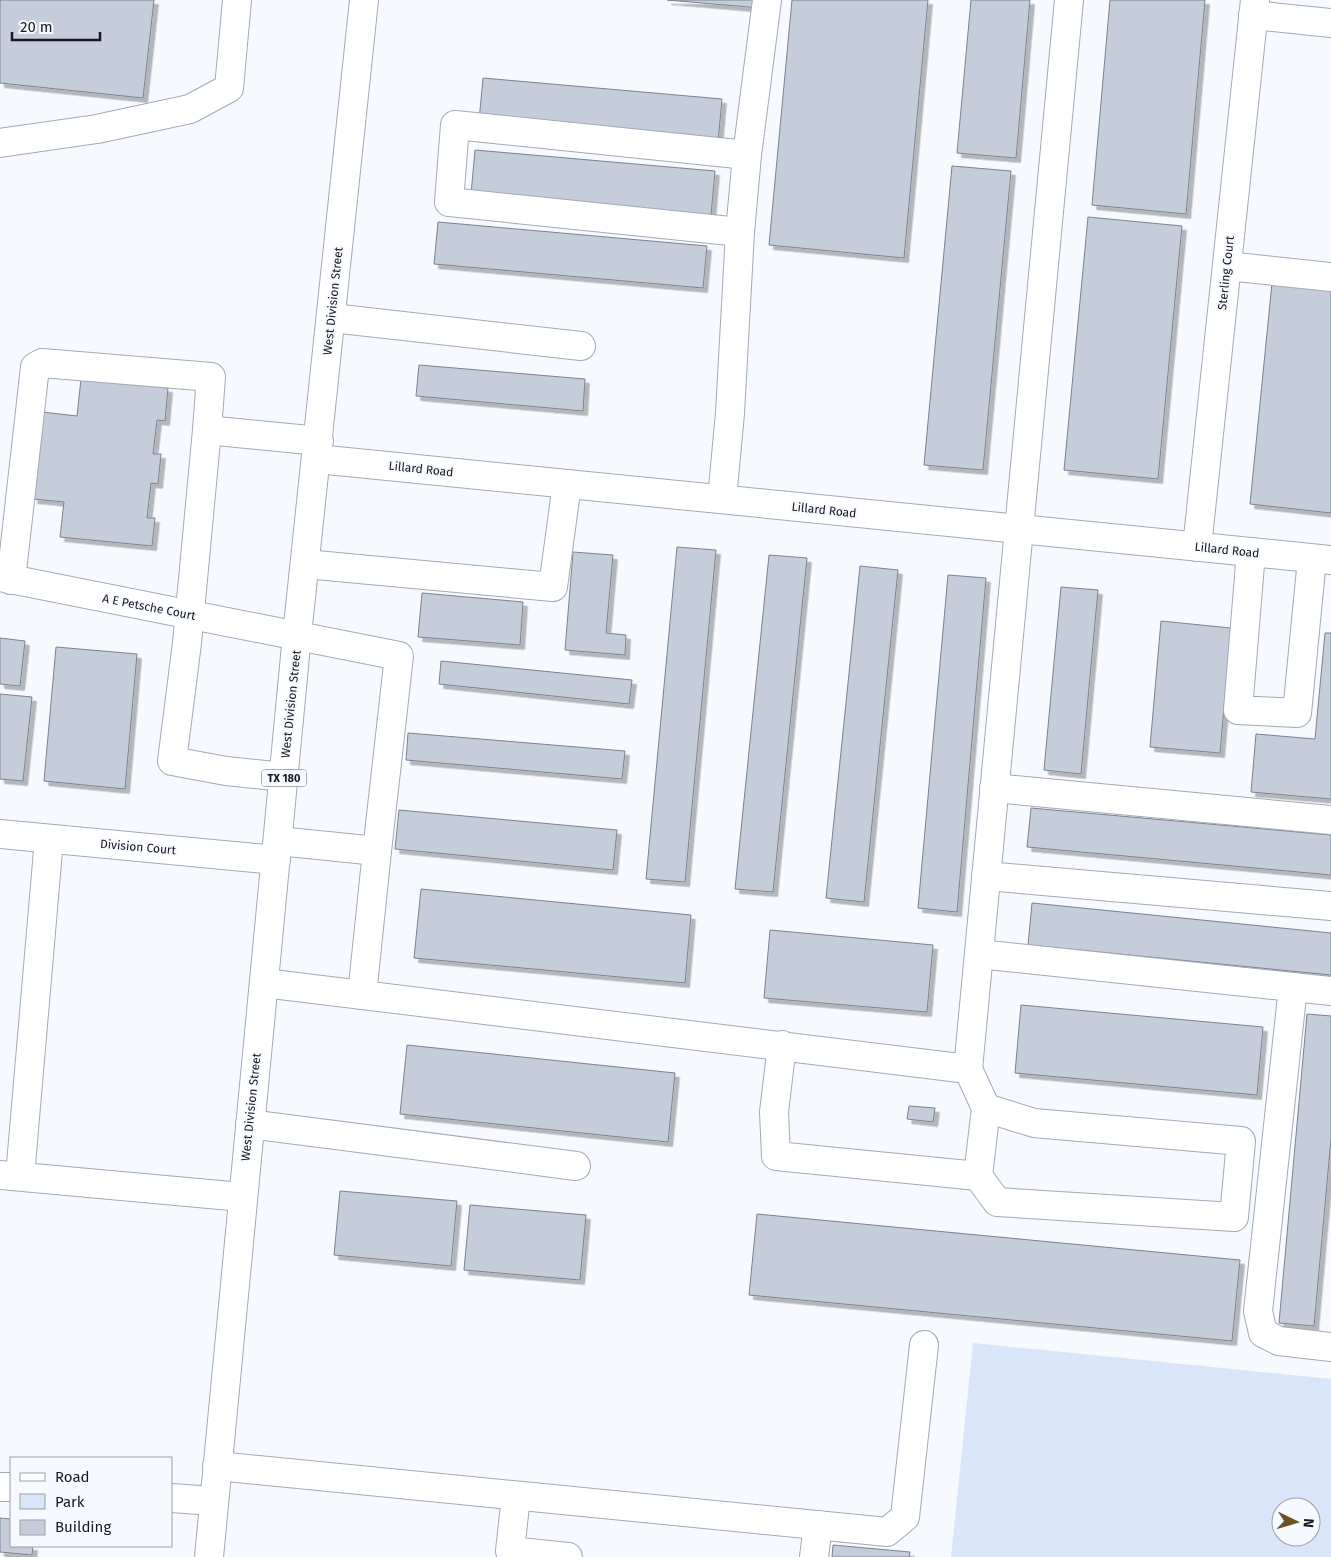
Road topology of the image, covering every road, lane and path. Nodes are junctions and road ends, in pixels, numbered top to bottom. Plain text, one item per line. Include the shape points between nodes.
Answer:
1 (238, 0) edge
2 (364, 0) edge
3 (767, 0) edge
4 (1069, 0) edge
5 (1254, 7) edge
6 (1331, 23) edge
7 (0, 143) edge
8 (747, 155) junction
9 (740, 232) junction
10 (1227, 266) junction
11 (1331, 277) edge
12 (332, 318) junction
13 (581, 346) dead end
14 (207, 430) junction
15 (318, 450) junction
16 (567, 484) junction
17 (722, 500) junction
18 (1019, 529) junction
19 (1197, 547) junction
20 (1251, 552) junction
21 (1322, 560) edge
22 (305, 564) junction
23 (6, 579) edge
24 (189, 615) junction
25 (298, 636) junction
26 (284, 777) junction
27 (994, 788) junction
28 (1331, 820) edge
29 (0, 834) edge
30 (49, 839) junction
31 (277, 851) junction
32 (377, 851) junction
33 (986, 876) junction
34 (1331, 906) edge
35 (979, 954) junction
36 (264, 983) junction
37 (1293, 987) junction
38 (1331, 991) edge
39 (362, 995) junction
40 (782, 1045) junction
41 (968, 1069) junction
42 (986, 1108) junction
43 (250, 1124) junction
44 (576, 1166) dead end
45 (10, 1176) edge
46 (978, 1176) junction
47 (242, 1198) junction
48 (924, 1345) dead end
49 (1331, 1348) edge
50 (218, 1466) junction
51 (516, 1496) junction
52 (172, 1498) edge
53 (214, 1501) junction
54 (818, 1525) junction
55 (209, 1557) edge
56 (568, 1557) edge
57 (814, 1557) edge

1 - 7 main road via 229,88 190,109 97,129
2 - 12 main road, West Division Street / TX 180
3 - 8 main road
4 - 18 main road
5 - 6 main road
5 - 10 main road, Sterling Court
8 - 9 main road
8 - 9 main road via 455,125 449,202
9 - 17 main road
10 - 11 main road
10 - 19 main road, Sterling Court
12 - 13 main road
12 - 15 main road, West Division Street / TX 180
14 - 15 main road, Lillard Road
14 - 23 main road via 211,377 42,363 35,367
14 - 24 main road
15 - 16 main road, Lillard Road
15 - 22 main road, West Division Street / TX 180
16 - 17 main road, Lillard Road
16 - 22 main road via 553,587
17 - 18 main road, Lillard Road
18 - 19 main road, Lillard Road
18 - 27 main road
19 - 20 main road, Lillard Road
20 - 21 main road, Lillard Road
20 - 21 main road via 1238,710 1298,714
22 - 25 main road, West Division Street / TX 180
23 - 24 main road, A E Petsche Court
24 - 25 main road, A E Petsche Court
24 - 26 main road via 172,761
25 - 26 main road, West Division Street / TX 180
25 - 32 main road, A E Petsche Court via 399,656
26 - 31 main road, West Division Street / TX 180
27 - 28 main road
27 - 33 main road
29 - 30 main road, Division Court
30 - 31 main road, Division Court
30 - 45 main road
31 - 32 main road, Division Court
31 - 36 main road, West Division Street / TX 180
32 - 39 main road
33 - 34 main road
33 - 35 main road
35 - 37 main road
35 - 41 main road
36 - 39 main road
36 - 43 main road, West Division Street / TX 180
37 - 38 main road
37 - 49 main road via 1258,1312 1263,1332 1279,1341
39 - 40 main road
40 - 41 main road
40 - 46 main road via 774,1112 776,1156
41 - 42 main road
42 - 46 main road
42 - 46 main road via 1034,1123 1242,1141 1234,1218 997,1202
43 - 44 main road
43 - 47 main road, West Division Street / TX 180
45 - 47 main road
47 - 50 main road, West Division Street / TX 180
48 - 54 main road via 905,1517 887,1532
50 - 51 main road
50 - 53 main road, West Division Street / TX 180
51 - 54 main road
51 - 56 main road via 510,1551
52 - 53 main road
53 - 55 main road, West Division Street / TX 180
54 - 57 main road

